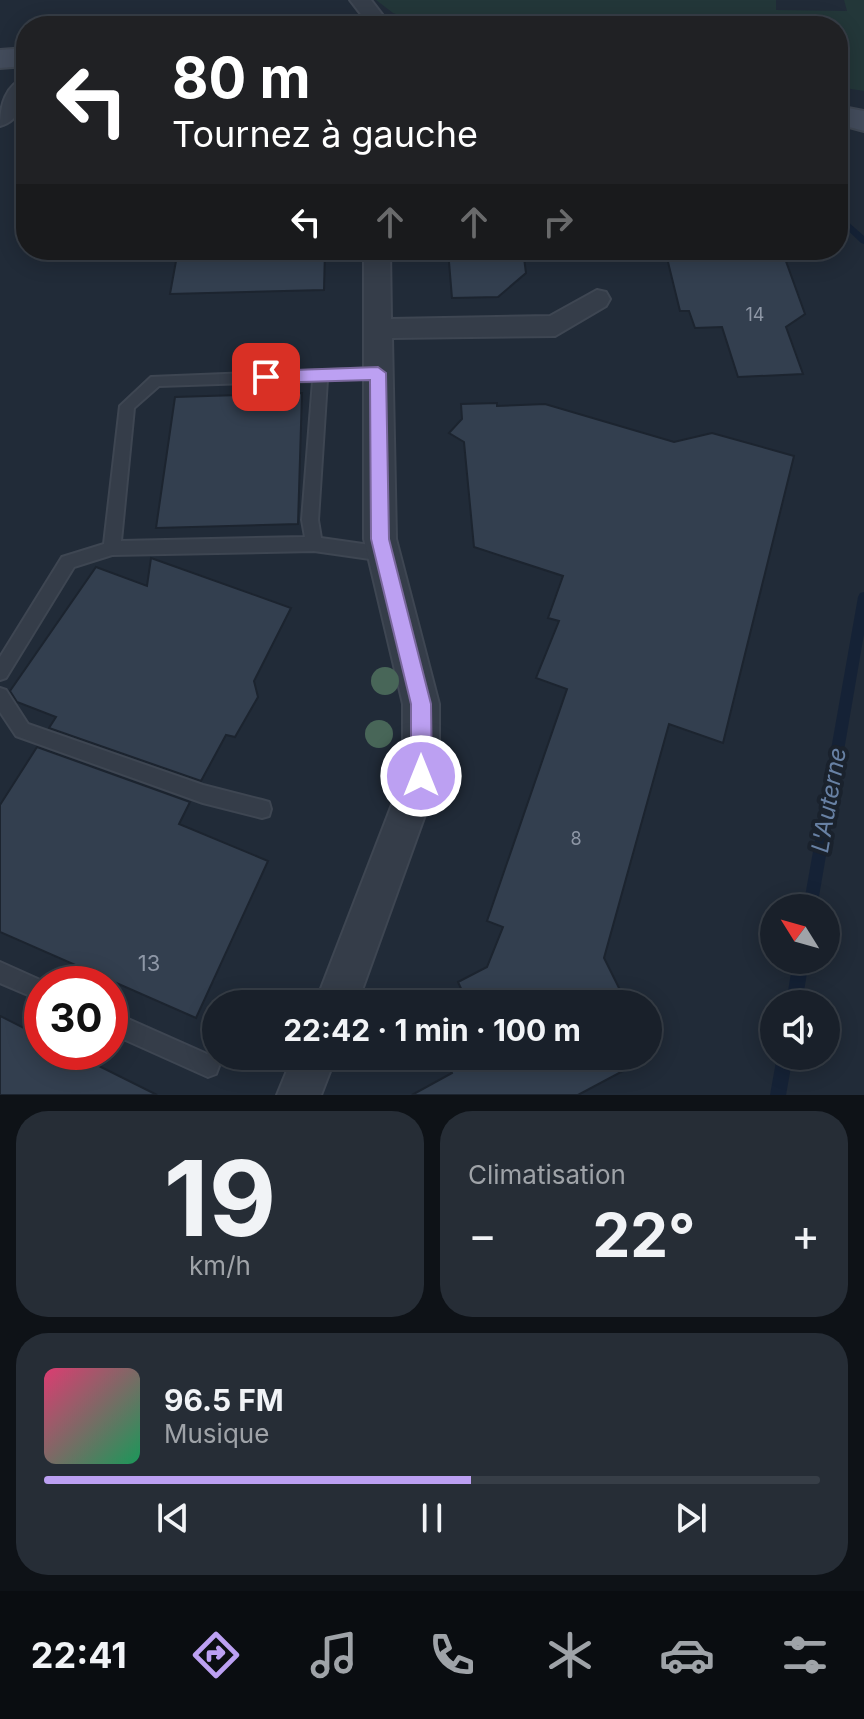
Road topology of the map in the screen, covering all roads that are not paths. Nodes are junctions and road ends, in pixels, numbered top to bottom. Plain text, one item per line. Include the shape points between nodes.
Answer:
1 (16, 98) edge
2 (0, 119) edge
3 (377, 260) edge
4 (597, 299) dead end
5 (377, 328) junction
6 (378, 373) junction
7 (320, 376) junction
8 (314, 544) junction
9 (112, 548) junction
10 (384, 554) junction
11 (0, 672) edge
12 (0, 696) edge
13 (262, 809) dead end
14 (0, 972) edge
15 (24, 983) edge
16 (341, 990) edge
17 (128, 1030) edge
18 (202, 1063) edge
19 (309, 1070) edge
20 (299, 1095) edge

1 - 2 street
3 - 5 street
4 - 5 street via 555,326
5 - 6 street
6 - 7 lane
6 - 10 street
7 - 8 lane via 310,520
7 - 9 lane via 156,381 127,406
8 - 9 lane
8 - 10 lane
9 - 11 lane via 68,562
10 - 16 street via 421,704 421,776
12 - 13 lane via 22,730 203,794
14 - 15 lane
17 - 18 lane
19 - 20 street

